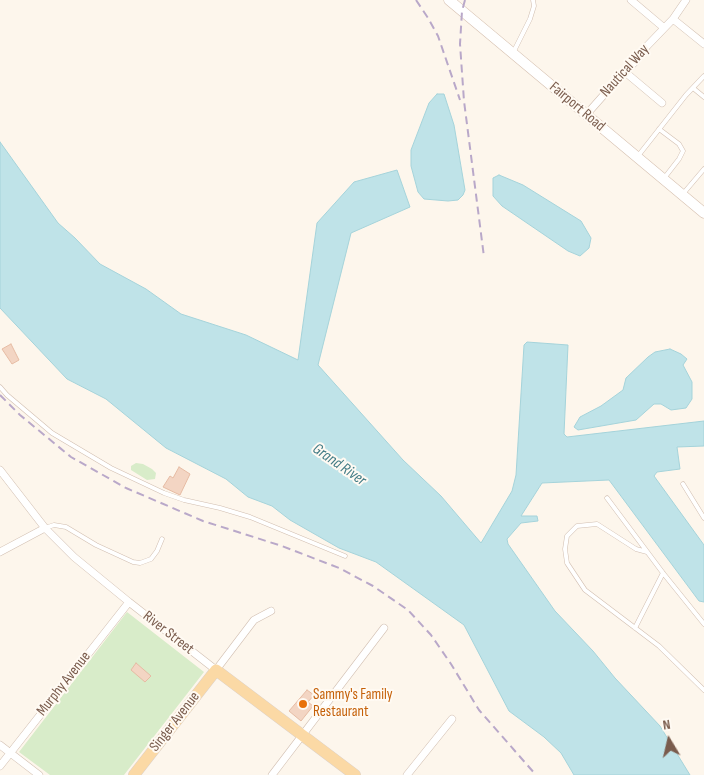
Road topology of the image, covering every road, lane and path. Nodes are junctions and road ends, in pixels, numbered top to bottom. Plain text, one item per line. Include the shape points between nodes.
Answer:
1 (450, 0) edge
2 (533, 0) edge
3 (632, 0) edge
4 (686, 0) edge
5 (673, 19) junction
6 (663, 28) junction
7 (704, 44) edge
8 (513, 53) junction
9 (625, 72) junction
10 (704, 76) edge
11 (693, 88) junction
12 (704, 97) edge
13 (662, 103) dead end
14 (586, 115) junction
15 (660, 129) junction
16 (637, 158) junction
17 (704, 169) edge
18 (663, 180) junction
19 (682, 195) junction
20 (704, 213) edge
21 (0, 387) edge
22 (0, 470) edge
23 (683, 484) dead end
24 (607, 498) dead end
25 (704, 518) edge
26 (45, 528) junction
27 (162, 539) dead end
28 (0, 552) edge
29 (647, 552) junction
30 (345, 556) dead end
31 (663, 573) junction
32 (129, 602) junction
33 (271, 611) dead end
34 (704, 624) edge
35 (384, 628) dead end
36 (634, 628) junction
37 (216, 670) junction
38 (704, 690) edge
39 (452, 719) dead end
40 (303, 734) junction
41 (0, 745) edge
42 (10, 753) junction
43 (0, 766) edge
44 (39, 775) edge
45 (134, 775) edge
46 (272, 775) edge
47 (355, 775) edge
48 (407, 775) edge

1 - 8 street, Fairport Road
2 - 8 lane via 530,19
3 - 6 street
4 - 5 street, Nautical Way
5 - 6 street, Nautical Way
5 - 7 street
6 - 9 street, Nautical Way
8 - 14 street, Fairport Road
9 - 13 street
9 - 14 street, Nautical Way
10 - 11 lane
11 - 12 lane
11 - 15 lane
14 - 16 street, Fairport Road
15 - 16 lane
15 - 18 lane via 683,151
16 - 18 street, Fairport Road
17 - 19 lane
18 - 19 street, Fairport Road
19 - 20 street, Fairport Road
21 - 30 lane via 52,433 129,476 164,493 250,517
22 - 26 street, River Street
23 - 25 lane
24 - 29 lane
26 - 27 lane via 54,525 66,527 96,546 140,563 151,559
26 - 28 street
26 - 32 street, River Street via 74,557
29 - 31 lane
29 - 36 lane via 636,550 597,524 577,526 567,536 567,563 585,590
31 - 34 lane
31 - 36 lane
32 - 37 street, River Street
32 - 42 street, Murphy Avenue
33 - 37 street via 254,620
35 - 40 street
36 - 38 lane via 659,646
37 - 40 main road, River Street
37 - 45 main road, Singer Avenue
39 - 48 street
40 - 46 street
40 - 47 main road, River Street
41 - 42 street
42 - 43 street, Murphy Avenue
42 - 44 street

